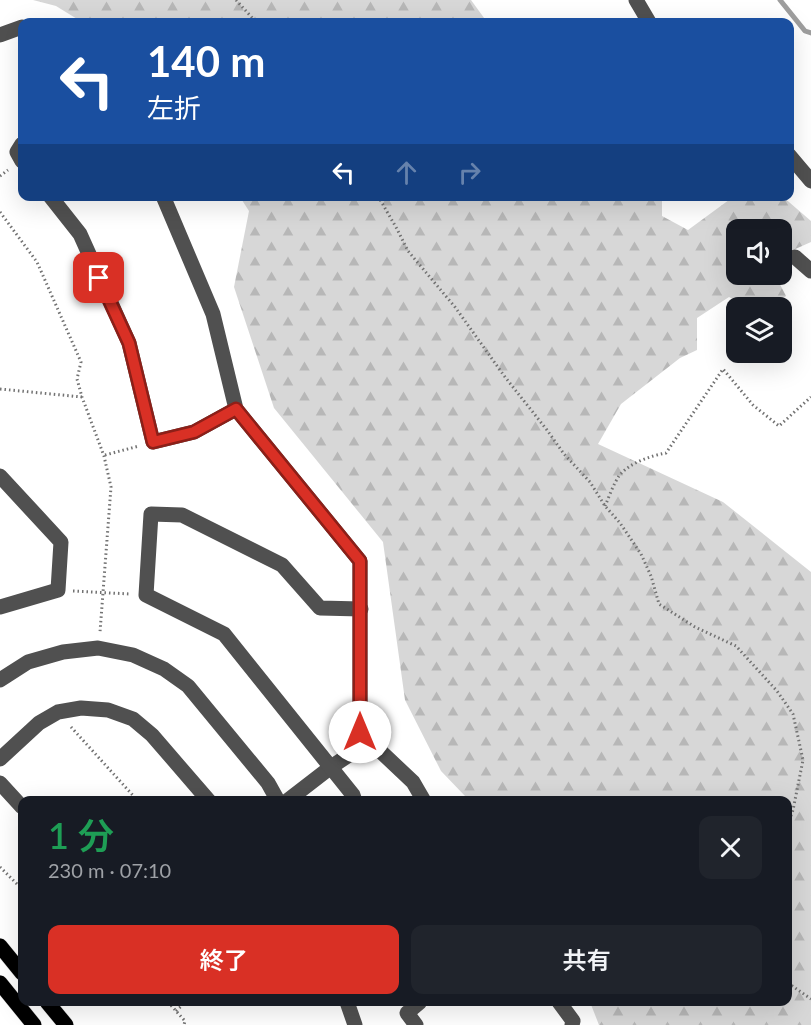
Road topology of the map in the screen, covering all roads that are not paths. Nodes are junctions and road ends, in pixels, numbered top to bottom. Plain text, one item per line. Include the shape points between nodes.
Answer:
1 (636, 0) edge
2 (647, 18) edge
3 (18, 28) edge
4 (0, 35) edge
5 (794, 161) edge
6 (811, 181) edge
7 (54, 201) edge
8 (165, 201) edge
9 (795, 257) dead end
10 (811, 271) edge
11 (236, 409) junction
12 (0, 476) edge
13 (0, 607) edge
14 (361, 609) junction
15 (0, 680) edge
16 (370, 741) junction
17 (3, 750) edge
18 (331, 767) junction
19 (0, 783) edge
20 (204, 796) edge
21 (275, 796) edge
22 (293, 796) edge
23 (353, 796) edge
24 (421, 796) edge
25 (18, 803) edge
26 (0, 946) edge
27 (18, 968) edge
28 (0, 983) edge
29 (18, 1005) edge
30 (19, 1006) edge
31 (50, 1006) edge
32 (348, 1006) edge
33 (415, 1006) edge
34 (562, 1006) edge
35 (34, 1025) edge
36 (66, 1025) edge
37 (355, 1025) edge
38 (416, 1025) edge
39 (572, 1025) edge

1 - 2 street
3 - 4 street
5 - 6 street
7 - 11 street via 80,234 129,343 153,442 194,432
8 - 11 street via 213,314
9 - 10 street
11 - 14 street via 360,561
12 - 13 street via 61,542 58,590
14 - 16 street via 360,732
14 - 18 street via 320,608 282,565 182,515 152,514 146,595 225,634
15 - 21 street via 28,662 63,652 98,648 133,655 164,669 188,686
16 - 18 street
16 - 24 street via 413,782
17 - 20 street via 58,712 81,708 108,710 133,719 152,735
18 - 22 street
18 - 23 street
19 - 25 street
26 - 27 main road
28 - 29 main road
30 - 35 main road
31 - 36 main road
32 - 37 street
33 - 38 street via 406,1013
34 - 39 street

